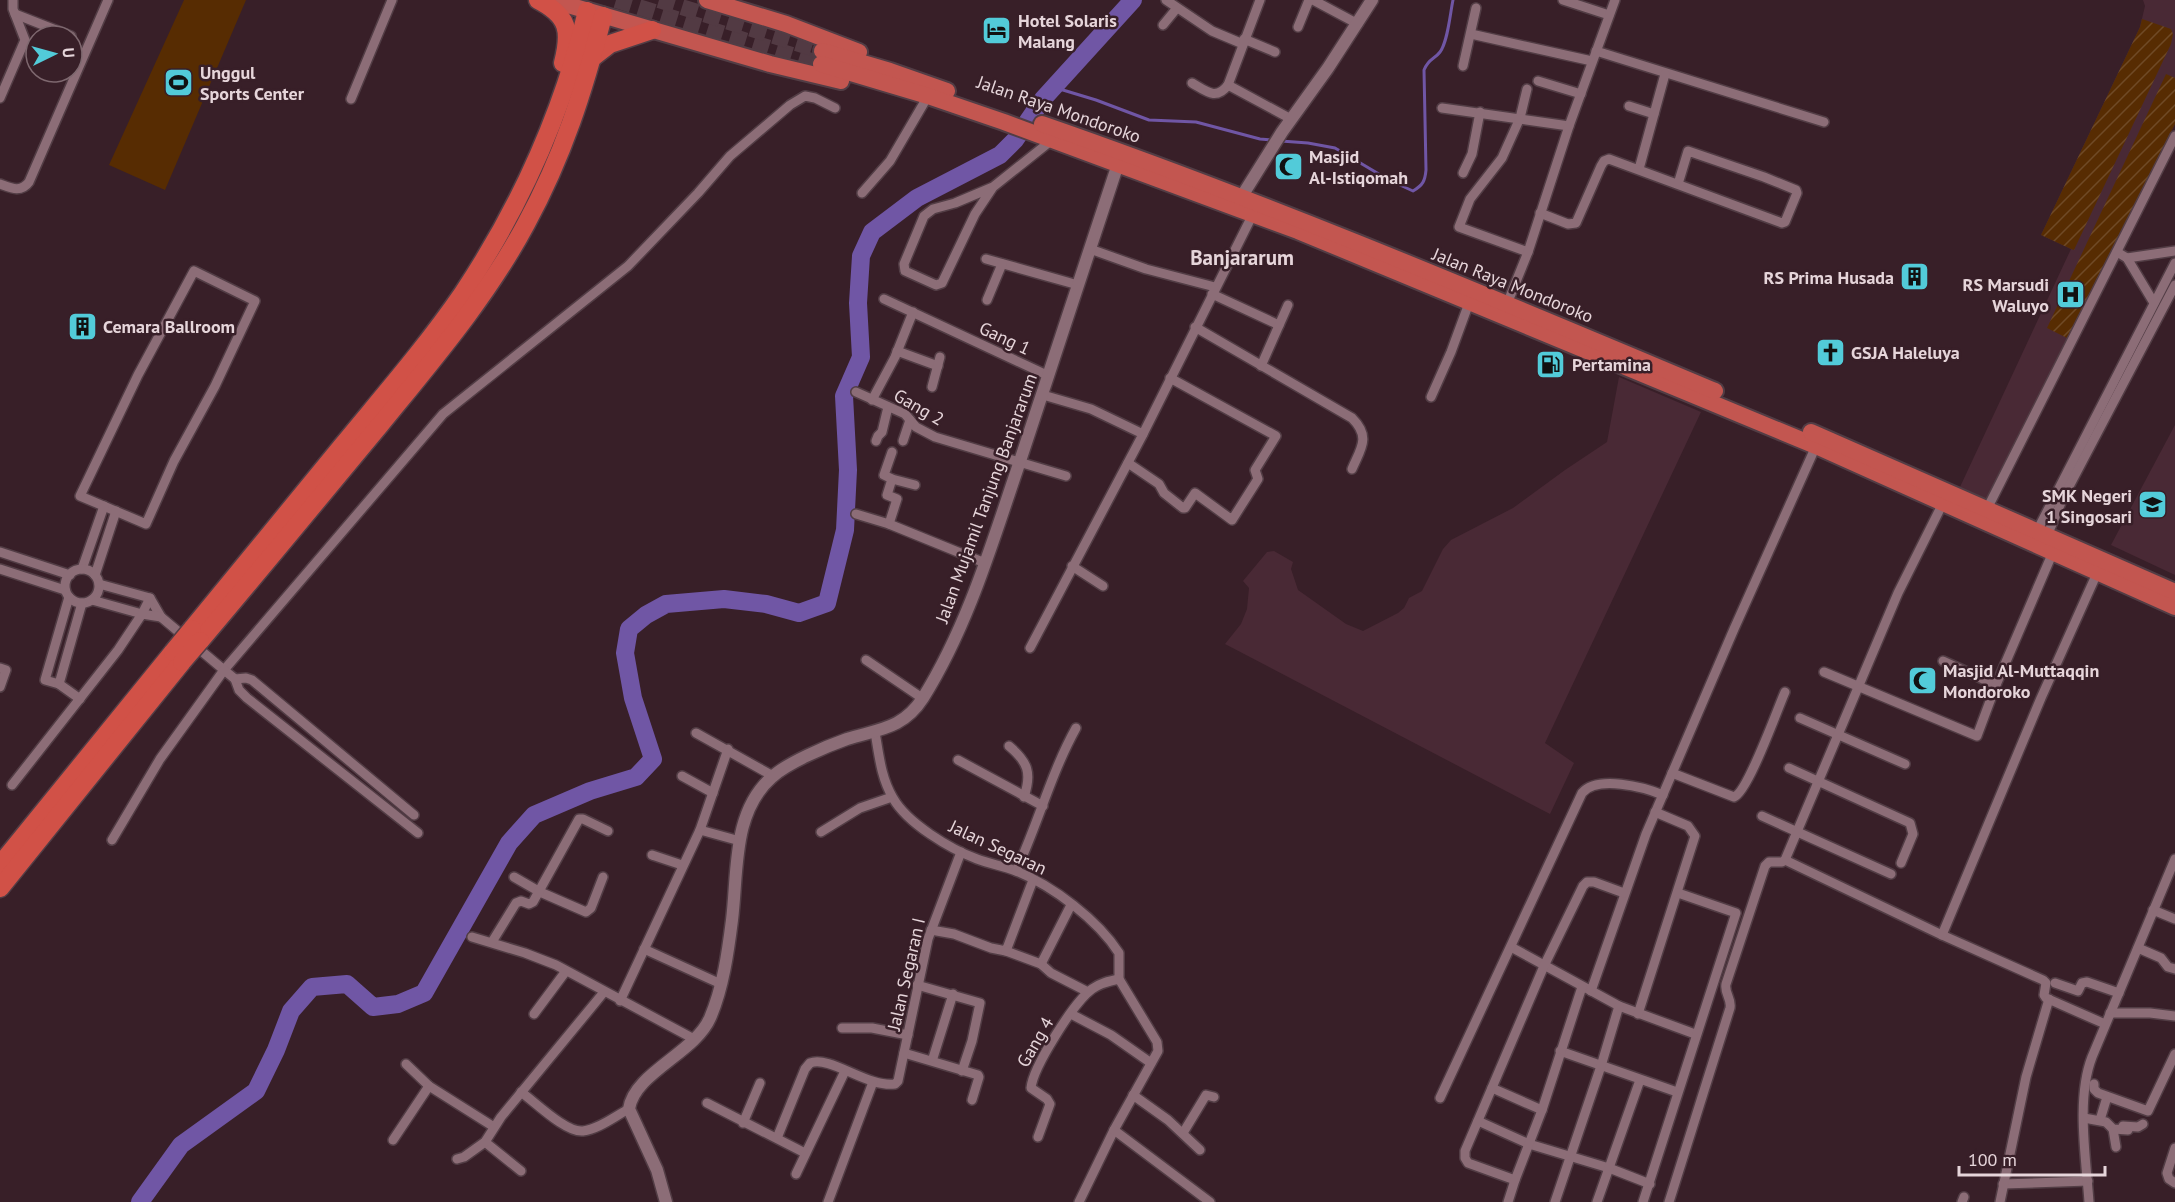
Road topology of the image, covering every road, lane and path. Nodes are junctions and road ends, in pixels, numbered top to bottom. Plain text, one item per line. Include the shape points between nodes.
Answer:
1 (13, 0) edge
2 (108, 0) edge
3 (392, 0) edge
4 (538, 0) edge
5 (551, 0) edge
6 (707, 0) edge
7 (1166, 0) edge
8 (1260, 0) edge
9 (1311, 0) edge
10 (1372, 0) edge
11 (1563, 0) edge
12 (1615, 0) edge
13 (597, 7) edge
14 (1177, 8) junction
15 (1476, 8) dead end
16 (15, 14) junction
17 (1609, 15) junction
18 (37, 23) edge
19 (1358, 24) junction
20 (1163, 25) dead end
21 (1298, 27) dead end
22 (652, 30) junction
23 (1471, 34) junction
24 (24, 35) edge
25 (84, 41) edge
26 (1243, 41) junction
27 (90, 43) junction
28 (24, 44) edge
29 (1596, 51) junction
30 (1275, 52) dead end
31 (592, 58) junction
32 (822, 58) tunnel mouth
33 (1592, 61) junction
34 (1463, 66) dead end
35 (1665, 74) junction
36 (882, 76) junction
37 (1538, 81) dead end
38 (1192, 83) dead end
39 (1228, 85) junction
40 (1527, 89) dead end
41 (1581, 94) junction
42 (928, 96) junction
43 (0, 98) edge
44 (351, 99) dead end
45 (1629, 106) dead end
46 (834, 108) dead end
47 (1442, 108) dead end
48 (1480, 112) junction
49 (1654, 114) junction
50 (1006, 117) junction
51 (1520, 118) junction
52 (1291, 119) junction
53 (1824, 122) dead end
54 (1569, 126) junction
55 (1045, 133) junction
56 (2175, 136) edge
57 (1118, 164) junction
58 (1639, 169) junction
59 (1463, 173) dead end
60 (0, 184) edge
61 (1678, 184) junction
62 (993, 187) junction
63 (862, 193) dead end
64 (1242, 196) junction
65 (955, 203) junction
66 (1540, 213) junction
67 (975, 214) junction
68 (1253, 214) junction
69 (1090, 249) junction
70 (2175, 251) edge
71 (1528, 252) junction
72 (2117, 252) junction
73 (2127, 258) junction
74 (986, 259) dead end
75 (2175, 263) edge
76 (1002, 264) junction
77 (1078, 285) junction
78 (2175, 285) edge
79 (1214, 290) junction
80 (884, 299) dead end
81 (987, 300) dead end
82 (1469, 303) junction
83 (2154, 303) junction
84 (1507, 304) junction
85 (1288, 305) dead end
86 (913, 312) junction
87 (1533, 322) junction
88 (1280, 325) junction
89 (1195, 327) junction
90 (2148, 328) junction
91 (437, 329) junction
92 (1590, 346) junction
93 (897, 351) junction
94 (1261, 366) junction
95 (1049, 376) junction
96 (1170, 378) junction
97 (932, 387) dead end
98 (856, 392) dead end
99 (1043, 395) junction
100 (1431, 397) dead end
101 (872, 400) junction
102 (888, 407) junction
103 (910, 420) junction
104 (1143, 434) junction
105 (876, 441) dead end
106 (903, 441) dead end
107 (1816, 446) junction
108 (892, 453) dead end
109 (1020, 461) junction
110 (1128, 463) junction
111 (1352, 469) dead end
112 (1066, 476) dead end
113 (892, 479) junction
114 (915, 485) dead end
115 (1946, 498) junction
116 (104, 506) junction
117 (1987, 509) junction
118 (116, 511) junction
119 (856, 514) dead end
120 (889, 525) junction
121 (2042, 534) junction
122 (0, 552) edge
123 (2053, 552) junction
124 (986, 563) junction
125 (1072, 566) junction
126 (0, 569) edge
127 (82, 569) junction
128 (2098, 571) junction
129 (70, 574) junction
130 (97, 579) junction
131 (1103, 586) dead end
132 (2175, 592) edge
133 (67, 594) junction
134 (150, 598) junction
135 (92, 600) junction
136 (82, 603) junction
137 (2175, 607) edge
138 (142, 614) junction
139 (161, 617) junction
140 (196, 635) junction
141 (1030, 648) dead end
142 (178, 657) junction
143 (866, 660) dead end
144 (1943, 661) dead end
145 (0, 668) edge
146 (224, 670) junction
147 (1824, 672) dead end
148 (235, 679) junction
149 (59, 684) junction
150 (1996, 685) junction
151 (1857, 686) junction
152 (0, 687) edge
153 (1785, 692) dead end
154 (922, 698) junction
155 (80, 699) junction
156 (1800, 718) dead end
157 (1076, 728) dead end
158 (875, 732) junction
159 (696, 733) dead end
160 (1837, 734) junction
161 (1009, 746) dead end
162 (333, 749) junction
163 (728, 749) junction
164 (323, 760) junction
165 (958, 760) dead end
166 (1905, 764) dead end
167 (1789, 768) dead end
168 (1672, 773) junction
169 (773, 776) junction
170 (682, 777) dead end
171 (1817, 780) junction
172 (12, 785) dead end
173 (713, 793) junction
174 (1663, 795) junction
175 (1024, 796) junction
176 (892, 797) junction
177 (1043, 807) junction
178 (1655, 812) junction
179 (414, 815) dead end
180 (1762, 816) dead end
181 (700, 830) junction
182 (608, 831) dead end
183 (821, 832) dead end
184 (1796, 832) junction
185 (418, 833) dead end
186 (112, 840) dead end
187 (740, 841) junction
188 (961, 852) junction
189 (652, 855) dead end
190 (2175, 859) edge
191 (1785, 860) junction
192 (1901, 863) dead end
193 (0, 865) edge
194 (682, 865) junction
195 (1016, 871) junction
196 (1891, 874) dead end
197 (514, 877) dead end
198 (603, 877) dead end
199 (1034, 880) junction
200 (0, 888) edge
201 (540, 892) junction
202 (1624, 893) junction
203 (1678, 893) junction
204 (1071, 905) junction
205 (2154, 910) junction
206 (1736, 913) junction
207 (1748, 917) junction
208 (2175, 919) edge
209 (931, 930) junction
210 (1942, 934) junction
211 (472, 937) dead end
212 (492, 942) junction
213 (1511, 947) junction
214 (2138, 948) junction
215 (644, 949) junction
216 (1006, 951) junction
217 (1041, 964) junction
218 (1545, 966) junction
219 (2175, 969) edge
220 (566, 970) junction
221 (1119, 979) junction
222 (2055, 983) dead end
223 (721, 984) junction
224 (918, 985) junction
225 (1581, 987) junction
226 (1591, 991) junction
227 (604, 992) junction
228 (1088, 992) junction
229 (2119, 993) junction
230 (953, 994) junction
231 (2049, 999) junction
232 (620, 1000) junction
233 (1619, 1006) junction
234 (2110, 1013) junction
235 (534, 1014) dead end
236 (1071, 1014) junction
237 (1638, 1014) junction
238 (2175, 1016) edge
239 (2105, 1024) junction
240 (843, 1028) dead end
241 (1695, 1034) junction
242 (908, 1035) junction
243 (694, 1040) junction
244 (1560, 1051) junction
245 (904, 1053) junction
246 (2175, 1054) edge
247 (933, 1058) dead end
248 (1151, 1063) junction
249 (406, 1064) dead end
250 (1601, 1066) junction
251 (845, 1071) junction
252 (962, 1071) junction
253 (1640, 1080) junction
254 (873, 1082) junction
255 (760, 1083) dead end
256 (2094, 1084) dead end
257 (429, 1086) junction
258 (1492, 1088) junction
259 (521, 1092) junction
260 (1677, 1092) junction
261 (1133, 1095) junction
262 (1214, 1097) dead end
263 (2107, 1097) junction
264 (1440, 1098) dead end
265 (972, 1100) dead end
266 (707, 1103) dead end
267 (629, 1109) junction
268 (1542, 1110) junction
269 (2084, 1118) junction
270 (1478, 1121) junction
271 (743, 1123) junction
272 (2107, 1124) junction
273 (2143, 1124) dead end
274 (494, 1127) junction
275 (1114, 1130) junction
276 (2128, 1130) dead end
277 (1183, 1133) junction
278 (1038, 1137) dead end
279 (777, 1138) junction
280 (393, 1140) dead end
281 (485, 1142) junction
282 (1529, 1144) junction
283 (2116, 1147) dead end
284 (2175, 1148) edge
285 (1200, 1150) dead end
286 (805, 1153) junction
287 (1569, 1157) junction
288 (457, 1159) dead end
289 (1609, 1168) junction
290 (521, 1171) dead end
291 (796, 1174) dead end
292 (1515, 1180) junction
293 (2088, 1181) junction
294 (2175, 1183) edge
295 (1650, 1184) junction
296 (2003, 1184) junction
297 (666, 1202) edge
298 (828, 1202) edge
299 (1080, 1202) edge
300 (1210, 1202) edge
301 (1508, 1202) edge
302 (1555, 1202) edge
303 (1598, 1202) edge
304 (1643, 1202) edge
305 (1669, 1202) edge
306 (2000, 1202) edge
307 (2090, 1202) edge

1 - 16 street
2 - 27 street
3 - 44 street
4 - 91 highway via 561,16 568,32 553,100 529,161 455,287
5 - 13 highway, Jalan Raya Mondoroko
6 - 36 highway via 844,45 865,56
7 - 14 street
8 - 26 street
9 - 19 street
9 - 21 street
10 - 19 street
11 - 17 street
12 - 17 street
13 - 22 highway, Jalan Raya Mondoroko
13 - 31 highway
13 - 91 highway via 534,167 463,293
14 - 20 street
14 - 26 street via 1212,30
15 - 23 street
16 - 18 street
16 - 24 street
17 - 29 street
19 - 52 street
22 - 31 highway via 610,44
22 - 36 highway, Jalan Raya Mondoroko via 850,83
23 - 33 street
23 - 34 street
25 - 27 street
26 - 30 street
26 - 39 street
27 - 60 street via 27,185 20,189
28 - 43 street
29 - 33 street
29 - 35 street
31 - 140 highway via 565,142 543,192 476,302 264,566
32 - 36 highway, Jalan Raya Mondoroko
33 - 41 street
35 - 49 street
35 - 53 street
36 - 42 highway, Jalan Raya Mondoroko
36 - 50 highway, Jalan Raya Mondoroko
37 - 41 street
38 - 39 street via 1215,94 1222,93
39 - 52 street
40 - 51 street
41 - 54 street
42 - 50 highway, Jalan Raya Mondoroko
42 - 63 street via 890,161
45 - 49 street
46 - 146 street via 805,96 790,105 730,156 628,266 443,414
47 - 48 street
48 - 51 street
48 - 59 street via 1472,154
49 - 58 street
50 - 55 highway, Jalan Raya Mondoroko
51 - 54 street
51 - 71 street via 1502,158 1470,199 1459,227
52 - 64 street
54 - 66 street
55 - 57 highway, Jalan Raya Mondoroko
55 - 62 street
55 - 64 highway, Jalan Raya Mondoroko
56 - 72 street
57 - 68 highway, Jalan Raya Mondoroko
57 - 69 street, Jalan Mujamil Tanjung Banjararum
58 - 61 street
58 - 66 street via 1614,160 1604,161 1576,223 1568,224
61 - 61 street via 1688,151 1770,179 1797,193 1782,223
62 - 65 street
62 - 67 street
64 - 84 highway, Jalan Raya Mondoroko
65 - 67 street
65 - 67 street via 933,208 924,216 904,264 908,274 936,285 942,283
66 - 71 street
68 - 79 street
68 - 82 highway, Jalan Raya Mondoroko
69 - 77 street, Jalan Mujamil Tanjung Banjararum
69 - 79 street
70 - 73 street
71 - 84 street
72 - 73 street
72 - 117 street
73 - 83 street
74 - 76 street
75 - 83 street
76 - 77 street
76 - 81 street
77 - 95 street, Jalan Mujamil Tanjung Banjararum
78 - 90 street
79 - 88 street
79 - 89 street
80 - 86 street, Gang 1
82 - 87 highway, Jalan Raya Mondoroko
82 - 100 street
83 - 90 street
84 - 87 highway, Jalan Raya Mondoroko
85 - 88 street
86 - 93 street
86 - 95 street, Gang 1
87 - 92 highway, Jalan Raya Mondoroko
88 - 94 street
89 - 94 street
89 - 96 street
90 - 121 street
91 - 140 highway
92 - 107 highway, Jalan Raya Mondoroko
92 - 115 highway, Jalan Raya Mondoroko
93 - 97 street via 939,362
93 - 101 street
94 - 111 street via 1358,423 1364,437
95 - 99 street, Jalan Mujamil Tanjung Banjararum
96 - 104 street
96 - 110 street via 1279,437 1255,470 1258,479 1232,520 1195,493 1183,508 1159,484
98 - 101 street, Gang 2
99 - 104 street via 1091,409
99 - 109 street, Jalan Mujamil Tanjung Banjararum
101 - 102 street, Gang 2
102 - 103 street, Gang 2
102 - 105 street
103 - 106 street
103 - 109 street, Gang 2 via 934,437
104 - 110 street
107 - 115 highway, Jalan Raya Mondoroko
107 - 168 street
108 - 113 street via 884,475
109 - 112 street, Gang 2
109 - 124 street, Jalan Mujamil Tanjung Banjararum
110 - 125 street
113 - 114 street
113 - 120 street via 886,494 897,502
115 - 117 highway, Jalan Raya Mondoroko
115 - 123 highway, Jalan Raya Mondoroko
115 - 151 street
116 - 118 street
116 - 118 street via 80,496 194,271 255,301 146,524
116 - 127 street
117 - 121 highway, Jalan Raya Mondoroko
118 - 130 street
119 - 120 street
120 - 124 street
121 - 132 highway, Jalan Raya Mondoroko
122 - 129 street
123 - 128 highway, Jalan Raya Mondoroko
123 - 150 street
124 - 154 street, Jalan Mujamil Tanjung Banjararum via 951,644
125 - 131 street
125 - 141 street
126 - 133 street
127 - 129 street
127 - 130 street
128 - 137 highway, Jalan Raya Mondoroko
128 - 210 street
129 - 133 street via 65,582
130 - 134 street
130 - 135 street via 97,594
133 - 136 street
133 - 149 street via 45,680
134 - 138 street
134 - 139 street
135 - 136 street
135 - 138 street
136 - 149 street
138 - 139 street
138 - 155 street
139 - 146 street
140 - 142 highway, bridge
142 - 193 highway
142 - 200 highway
143 - 154 street
144 - 150 street
145 - 152 street via 6,670
146 - 148 street
146 - 186 street via 160,759
147 - 151 street
148 - 162 street via 252,680
148 - 164 street via 239,690
149 - 155 street
150 - 151 street via 1977,736
151 - 160 street
153 - 168 street via 1740,794 1734,797
154 - 158 street, Jalan Mujamil Tanjung Banjararum via 906,719
155 - 172 street
156 - 160 street
157 - 177 street
158 - 169 street, Jalan Mujamil Tanjung Banjararum via 818,750
158 - 176 street, Jalan Segaran via 882,774
159 - 163 street
160 - 166 street
160 - 171 street
161 - 175 street via 1026,767 1028,785
162 - 164 street
162 - 179 street
163 - 169 street
163 - 173 street
164 - 185 street
165 - 175 street
167 - 171 street
168 - 174 street
169 - 187 street, Jalan Mujamil Tanjung Banjararum via 747,810
170 - 173 street
171 - 184 street
171 - 192 street via 1910,823 1913,834
173 - 181 street
174 - 178 street
174 - 213 street via 1631,785 1585,789
175 - 177 street
176 - 183 street via 860,808
176 - 188 street, Jalan Segaran via 910,818
177 - 195 street
178 - 202 street
178 - 203 street via 1688,826 1695,836
180 - 184 street
181 - 187 street
181 - 194 street
182 - 201 street via 579,819
184 - 191 street
184 - 196 street
187 - 223 street, Jalan Mujamil Tanjung Banjararum
188 - 195 street, Jalan Segaran
188 - 209 street, Jalan Segaran I
189 - 194 street
190 - 205 street
191 - 207 street via 1765,866
191 - 210 street
194 - 215 street
195 - 199 street, Jalan Segaran
197 - 201 street
198 - 201 street via 586,912
199 - 204 street, Jalan Segaran
199 - 216 street
201 - 212 street via 529,904 516,903
202 - 218 street via 1594,882 1585,883
202 - 226 street
203 - 206 street
203 - 237 street
204 - 217 street
204 - 221 street, Jalan Segaran via 1117,950
205 - 208 street
205 - 214 street
206 - 207 street
206 - 241 street
207 - 305 street via 1725,987 1730,1008
209 - 216 street
209 - 224 street, Jalan Segaran I
210 - 231 street via 2043,980
211 - 212 street
212 - 220 street
213 - 218 street
213 - 264 street
214 - 219 street
214 - 229 street
215 - 223 street
215 - 232 street
216 - 217 street
217 - 228 street
218 - 225 street
218 - 258 street
220 - 227 street
220 - 235 street
221 - 228 street, Gang 4
221 - 248 street, Jalan Segaran via 1158,1044 1157,1056
222 - 229 street via 2078,991 2086,981
223 - 243 street, Jalan Mujamil Tanjung Banjararum via 710,1018
224 - 230 street
224 - 242 street, Jalan Segaran I
225 - 226 street
225 - 244 street
226 - 233 street
227 - 232 street
227 - 259 street
228 - 236 street, Gang 4
229 - 234 street
230 - 247 street
230 - 252 street via 980,1004
231 - 239 street
231 - 296 street via 2026,1077
232 - 243 street
233 - 237 street
233 - 250 street
234 - 238 street
234 - 239 street
236 - 248 street
236 - 278 street, Gang 4 via 1032,1080 1031,1088 1050,1104
237 - 241 street
239 - 269 street via 2084,1080
240 - 242 street via 872,1028
241 - 260 street
242 - 245 street, Jalan Segaran I
243 - 267 street, Jalan Mujamil Tanjung Banjararum via 641,1085 630,1099
244 - 250 street
244 - 268 street
245 - 252 street
245 - 254 street, Jalan Segaran I via 897,1083
246 - 263 street via 2149,1111
248 - 261 street, Jalan Segaran
249 - 257 street
250 - 253 street
250 - 287 street
251 - 254 street
251 - 279 street via 822,1061 810,1063
251 - 286 street
252 - 265 street via 979,1076
253 - 260 street
253 - 289 street
254 - 298 street
255 - 271 street
256 - 263 street via 2096,1091
257 - 274 street
257 - 280 street
258 - 268 street
258 - 270 street
259 - 267 street via 575,1131 590,1130
259 - 274 street
260 - 295 street
261 - 275 street, Jalan Segaran
261 - 277 street
262 - 277 street via 1206,1095
263 - 272 street
266 - 271 street
267 - 297 street via 662,1183
268 - 282 street
269 - 272 street
269 - 293 street
270 - 282 street
270 - 292 street via 1465,1151 1468,1163
271 - 279 street
272 - 273 street
272 - 276 street
272 - 283 street
274 - 281 street
275 - 299 street, Jalan Segaran
275 - 300 street
277 - 285 street
279 - 286 street
281 - 288 street
281 - 290 street
282 - 287 street
282 - 292 street
284 - 294 street via 2167,1173
286 - 291 street
287 - 289 street
287 - 302 street
289 - 295 street
289 - 303 street
292 - 301 street
293 - 296 street
293 - 307 street
295 - 304 street
296 - 306 street

